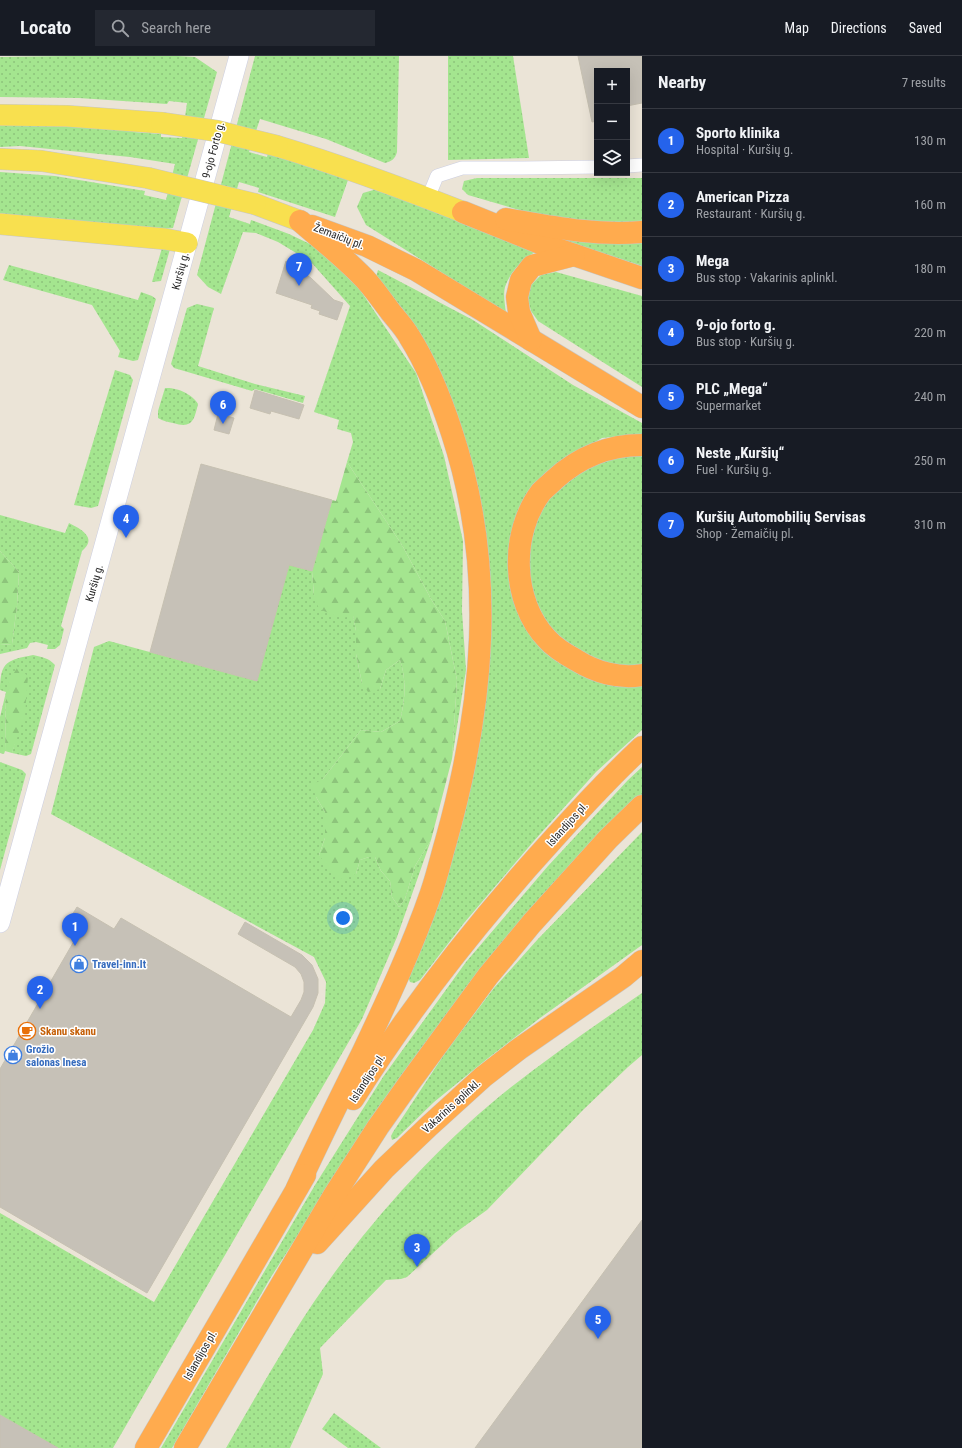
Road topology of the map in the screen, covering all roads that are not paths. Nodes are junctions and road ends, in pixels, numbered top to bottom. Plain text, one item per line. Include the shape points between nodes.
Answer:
1 (239, 56) edge
2 (0, 115) edge
3 (0, 159) edge
4 (642, 165) edge
5 (630, 166) edge
6 (594, 167) edge
7 (428, 198) junction
8 (463, 212) junction
9 (300, 221) junction
10 (0, 224) edge
11 (642, 232) edge
12 (187, 243) junction
13 (574, 255) junction
14 (642, 278) edge
15 (531, 340) junction
16 (642, 407) edge
17 (642, 445) edge
18 (642, 675) edge
19 (642, 747) edge
20 (642, 806) edge
21 (0, 923) edge
22 (642, 961) edge
23 (642, 966) edge
24 (623, 977) junction
25 (297, 1188) junction
26 (285, 1279) junction
27 (146, 1448) edge
28 (185, 1448) edge

1 - 12 main road, 9-ojo Forto g.
2 - 7 main road, bridge via 67,116 162,123 217,131 316,158
3 - 9 main road, Žemaičių pl., bridge via 42,161 148,178 255,204
4 - 5 street
6 - 7 street via 462,168 436,176
7 - 8 main road
8 - 11 highway via 587,232
8 - 13 highway
9 - 15 highway, Žemaičių pl. via 367,246 416,270
9 - 25 highway via 362,275 408,334 426,366 440,398 460,459 471,507 477,543 481,634 478,677 460,789 431,892 395,985
10 - 12 main road
12 - 21 main road, Kuršių g.
13 - 14 highway
13 - 15 highway via 532,266 521,280 517,297 519,312
15 - 16 highway, Žemaičių pl.
17 - 18 highway via 616,447 579,460 541,492 527,517 520,540 518,563 527,606 546,638 561,652 587,667 614,676
19 - 25 highway, Islandijos pl. via 603,785 475,928 371,1070
20 - 26 highway via 608,839 532,923 457,1017 378,1127
22 - 24 highway, Vakarinis aplinkl.
23 - 24 highway
24 - 26 highway, Vakarinis aplinkl. via 483,1077 384,1169
25 - 27 highway, Islandijos pl.
26 - 28 highway

